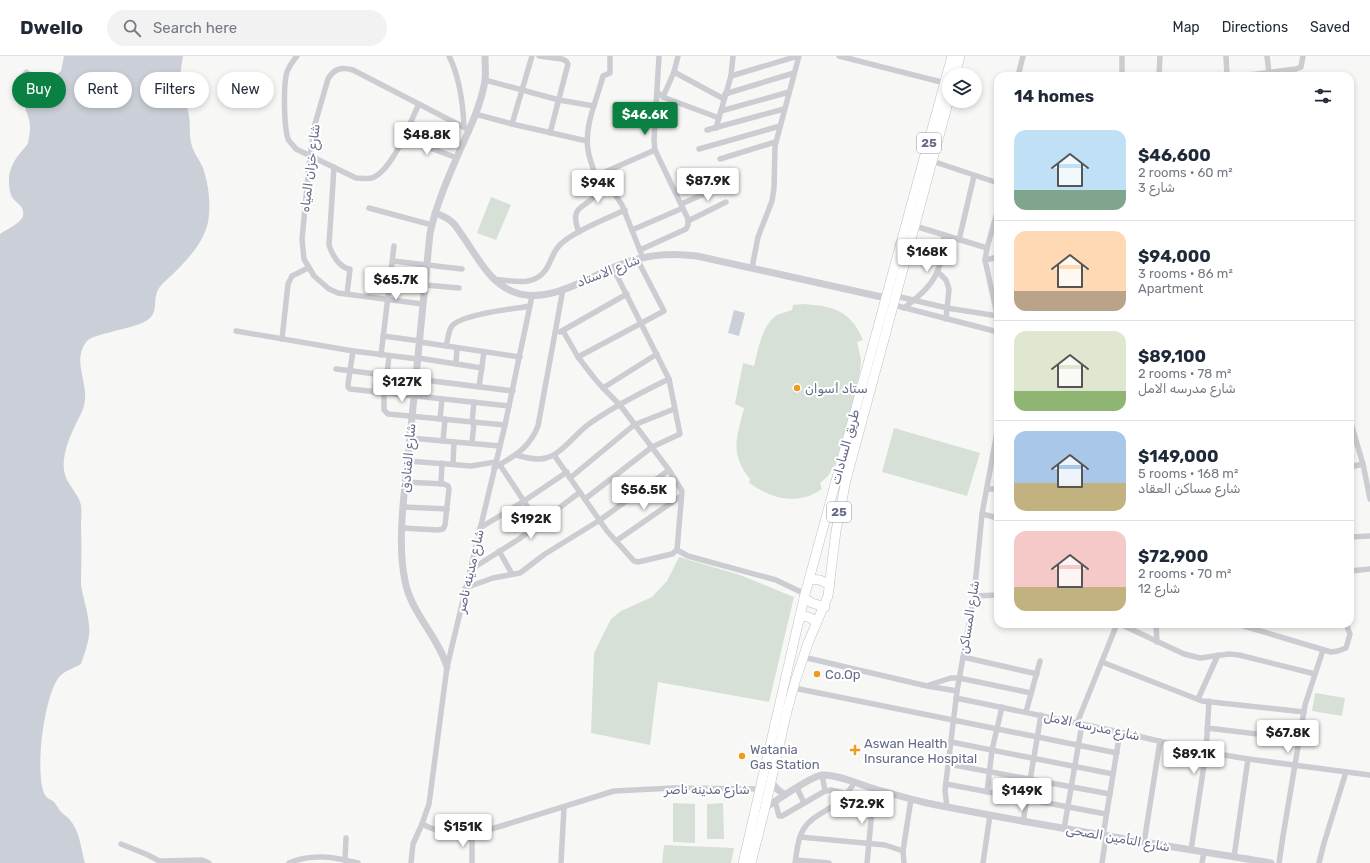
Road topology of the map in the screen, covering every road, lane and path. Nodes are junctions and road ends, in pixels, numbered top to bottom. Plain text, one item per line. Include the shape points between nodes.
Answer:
1 (297, 56) edge
2 (449, 56) edge
3 (486, 56) edge
4 (532, 56) edge
5 (539, 56) edge
6 (610, 56) edge
7 (659, 56) edge
8 (678, 56) edge
9 (735, 56) edge
10 (798, 56) edge
11 (839, 56) edge
12 (952, 56) edge
13 (960, 56) edge
14 (1023, 56) edge
15 (1122, 56) edge
16 (1160, 56) edge
17 (1226, 56) edge
18 (1267, 56) edge
19 (1303, 56) edge
20 (559, 57) edge
21 (949, 68) edge
22 (957, 68) edge
23 (674, 72) junction
24 (1019, 72) edge
25 (1122, 72) edge
26 (1159, 72) edge
27 (1227, 72) edge
28 (1269, 72) edge
29 (1274, 72) edge
30 (794, 73) junction
31 (731, 76) junction
32 (485, 80) junction
33 (942, 82) edge
34 (522, 89) junction
35 (657, 92) junction
36 (789, 92) junction
37 (942, 94) edge
38 (724, 96) junction
39 (663, 97) junction
40 (559, 100) junction
41 (419, 104) junction
42 (594, 106) junction
43 (947, 108) edge
44 (784, 109) junction
45 (720, 111) junction
46 (475, 114) junction
47 (719, 118) junction
48 (512, 124) junction
49 (780, 126) junction
50 (467, 128) junction
51 (716, 128) junction
52 (707, 130) dead end
53 (550, 133) junction
54 (403, 138) junction
55 (588, 141) junction
56 (775, 142) junction
57 (699, 149) dead end
58 (655, 150) junction
59 (310, 156) junction
60 (457, 158) junction
61 (720, 159) dead end
62 (932, 162) junction
63 (334, 167) junction
64 (598, 175) junction
65 (974, 176) junction
66 (994, 182) edge
67 (734, 190) dead end
68 (726, 202) dead end
69 (682, 206) junction
70 (370, 208) dead end
71 (624, 210) junction
72 (435, 212) junction
73 (688, 221) junction
74 (994, 223) edge
75 (432, 225) junction
76 (915, 226) junction
77 (632, 230) junction
78 (579, 232) junction
79 (944, 235) junction
80 (959, 240) junction
81 (394, 246) dead end
82 (987, 248) junction
83 (640, 256) junction
84 (994, 258) edge
85 (986, 260) junction
86 (392, 261) junction
87 (426, 265) junction
88 (308, 268) junction
89 (613, 268) junction
90 (752, 268) junction
91 (462, 269) dead end
92 (937, 271) junction
93 (493, 279) junction
94 (425, 285) junction
95 (459, 288) dead end
96 (563, 289) junction
97 (347, 294) junction
98 (627, 294) junction
99 (532, 296) junction
100 (896, 296) junction
101 (886, 298) junction
102 (994, 298) edge
103 (388, 299) junction
104 (914, 300) junction
105 (423, 304) junction
106 (530, 306) junction
107 (894, 306) junction
108 (904, 308) junction
109 (947, 308) junction
110 (994, 316) edge
111 (946, 319) junction
112 (641, 323) junction
113 (236, 331) dead end
114 (563, 331) junction
115 (994, 331) edge
116 (555, 334) junction
117 (383, 336) junction
118 (282, 339) junction
119 (420, 342) junction
120 (446, 346) junction
121 (457, 348) junction
122 (353, 351) junction
123 (484, 352) junction
124 (657, 354) junction
125 (381, 355) junction
126 (390, 356) junction
127 (520, 357) junction
128 (578, 357) junction
129 (418, 359) junction
130 (456, 364) junction
131 (482, 368) junction
132 (336, 369) dead end
133 (350, 370) junction
134 (377, 374) junction
135 (387, 375) junction
136 (416, 379) junction
137 (669, 379) junction
138 (479, 387) junction
139 (603, 388) junction
140 (512, 391) junction
141 (374, 392) junction
142 (384, 393) junction
143 (414, 396) junction
144 (442, 399) junction
145 (474, 402) junction
146 (620, 404) junction
147 (509, 406) junction
148 (674, 409) junction
149 (412, 416) junction
150 (443, 419) junction
151 (473, 422) junction
152 (505, 425) junction
153 (634, 425) junction
154 (1354, 437) edge
155 (410, 438) junction
156 (443, 441) junction
157 (454, 442) junction
158 (472, 443) junction
159 (500, 446) junction
160 (652, 448) junction
161 (994, 450) edge
162 (554, 454) junction
163 (516, 455) junction
164 (408, 461) junction
165 (442, 463) junction
166 (453, 464) junction
167 (1363, 464) junction
168 (497, 465) junction
169 (1354, 466) edge
170 (669, 470) junction
171 (566, 472) junction
172 (570, 478) junction
173 (405, 482) junction
174 (440, 484) junction
175 (987, 489) junction
176 (994, 489) edge
177 (580, 492) junction
178 (681, 496) junction
179 (585, 499) junction
180 (1370, 499) edge
181 (524, 501) junction
182 (404, 507) junction
183 (447, 509) junction
184 (982, 514) junction
185 (994, 517) edge
186 (600, 520) junction
187 (539, 524) junction
188 (402, 528) junction
189 (480, 528) junction
190 (1370, 536) edge
191 (1354, 537) edge
192 (616, 541) junction
193 (677, 550) junction
194 (499, 552) junction
195 (815, 560) junction
196 (831, 566) junction
197 (1370, 569) edge
198 (470, 570) junction
199 (1354, 571) edge
200 (512, 574) junction
201 (809, 579) junction
202 (830, 585) junction
203 (465, 588) junction
204 (994, 595) edge
205 (805, 596) junction
206 (974, 596) junction
207 (825, 606) junction
208 (799, 618) junction
209 (816, 623) junction
210 (1115, 628) edge
211 (1128, 628) edge
212 (1156, 628) edge
213 (1250, 628) edge
214 (1348, 628) edge
215 (1157, 642) junction
216 (1323, 650) junction
217 (1218, 655) junction
218 (803, 657) junction
219 (963, 657) junction
220 (1040, 661) dead end
221 (1102, 662) junction
222 (447, 667) junction
223 (1036, 674) junction
224 (1315, 674) junction
225 (959, 678) junction
226 (927, 686) junction
227 (794, 688) junction
228 (957, 691) junction
229 (1031, 693) junction
230 (956, 698) junction
231 (1198, 699) junction
232 (1209, 701) junction
233 (1002, 707) junction
234 (1026, 712) junction
235 (1304, 712) junction
236 (1041, 715) junction
237 (954, 720) junction
238 (1080, 723) junction
239 (997, 728) junction
240 (1207, 728) junction
241 (1120, 732) junction
242 (1037, 736) junction
243 (1299, 738) junction
244 (1160, 741) junction
245 (951, 742) junction
246 (1078, 745) junction
247 (992, 750) junction
248 (1206, 752) junction
249 (1117, 753) junction
250 (1034, 758) junction
251 (1248, 759) junction
252 (948, 764) junction
253 (1075, 766) junction
254 (1295, 766) junction
255 (990, 772) junction
256 (1346, 772) junction
257 (1113, 774) junction
258 (822, 775) junction
259 (1370, 775) edge
260 (1030, 779) junction
261 (771, 781) junction
262 (855, 782) junction
263 (946, 784) junction
264 (1071, 787) junction
265 (796, 788) junction
266 (761, 789) junction
267 (874, 789) junction
268 (825, 791) junction
269 (987, 792) junction
270 (847, 794) junction
271 (1110, 794) junction
272 (785, 795) junction
273 (911, 799) junction
274 (1026, 799) junction
275 (775, 801) junction
276 (804, 803) junction
277 (564, 807) junction
278 (947, 807) junction
279 (1068, 807) junction
280 (765, 808) junction
281 (1106, 814) junction
282 (990, 815) junction
283 (1022, 822) junction
284 (422, 824) junction
285 (1064, 829) junction
286 (472, 833) junction
287 (1105, 836) junction
288 (800, 837) junction
289 (346, 838) dead end
290 (869, 843) junction
291 (1144, 843) junction
292 (121, 844) dead end
293 (1191, 850) junction
294 (903, 851) junction
295 (1204, 852) junction
296 (1234, 857) junction
297 (347, 861) edge
298 (163, 862) edge
299 (796, 862) edge
300 (209, 863) edge
301 (288, 863) edge
302 (358, 863) edge
303 (411, 863) edge
304 (472, 863) edge
305 (561, 863) edge
306 (743, 863) edge
307 (751, 863) edge
308 (829, 863) edge
309 (867, 863) edge
310 (904, 863) edge
311 (983, 863) edge
312 (1102, 863) edge
313 (1202, 863) edge
314 (1270, 863) edge
315 (1279, 863) edge
316 (1319, 863) edge

1 - 59 street via 285,83 288,137 296,149
2 - 50 street via 460,86
3 - 32 street, شارع الفنادق
4 - 34 street
5 - 20 street
6 - 42 street via 610,73 603,76
7 - 35 street
8 - 23 street
9 - 31 street
10 - 30 street
10 - 31 street
11 - 33 street
12 - 21 main road, طريق السادات / 25
13 - 22 main road
14 - 24 street
15 - 25 street
16 - 26 street
17 - 27 street
18 - 28 street
19 - 29 street via 1301,67
20 - 40 street via 568,64
23 - 38 street
23 - 39 street
30 - 36 street
30 - 38 street
31 - 38 street
32 - 34 street
32 - 46 street, شارع الفنادق
34 - 40 street
34 - 48 street
35 - 39 street
35 - 58 street
36 - 44 street
36 - 45 street
37 - 101 main road, طريق السادات / 25
38 - 45 street
39 - 47 street
40 - 42 street
40 - 53 street
41 - 50 street, شارع خزان المياه
41 - 54 street
41 - 59 street, شارع خزان المياه via 353,70 336,70 328,79 315,124
42 - 55 street
43 - 62 main road, طريق السادات / 25
44 - 49 street
44 - 51 street
45 - 47 street
46 - 48 street
46 - 50 street, شارع الفنادق
47 - 51 street
48 - 53 street
49 - 56 street
49 - 57 street
50 - 60 street, شارع الفنادق
51 - 52 street
53 - 55 street
54 - 60 street
54 - 63 street via 384,170 372,178 356,178
55 - 64 street via 588,152
56 - 61 street
56 - 90 street via 773,195 757,240
58 - 64 street
58 - 69 street
59 - 63 street
59 - 88 street, شارع خزان المياه via 302,239 303,254
60 - 72 street, شارع الفنادق
62 - 65 street
62 - 76 main road, طريق السادات / 25
63 - 97 street via 329,245 340,264 345,269 350,269
64 - 71 street via 616,194
64 - 78 street via 594,196 576,214
65 - 66 street
65 - 80 street
67 - 69 street via 718,188
68 - 73 street
69 - 73 street
69 - 77 street
70 - 75 street
71 - 77 street
71 - 78 street
72 - 75 street, شارع الفنادق
72 - 93 street, شارع الاستاد via 454,224
73 - 83 street via 686,229
74 - 82 street
75 - 87 street, شارع الفنادق
76 - 79 street
76 - 100 main road, طريق السادات / 25
77 - 83 street
78 - 93 street via 557,247 547,268 533,280 526,282
79 - 80 street
79 - 92 street
80 - 82 street
81 - 86 street
82 - 85 street
83 - 89 street, شارع الاستاد
83 - 90 street, شارع الاستاد via 683,255
83 - 112 street via 664,311
84 - 85 street
85 - 102 street
86 - 87 street
86 - 103 street
87 - 91 street
87 - 94 street, شارع الفنادق
88 - 97 street, شارع خزان المياه via 325,286 338,293
88 - 118 street via 290,279
89 - 96 street, شارع الاستاد
89 - 98 street
90 - 101 street, شارع الاستاد
92 - 104 street via 928,288
92 - 109 street via 948,284
93 - 99 street, شارع الاستاد via 511,291
94 - 95 street
94 - 105 street, شارع الفنادق
96 - 99 street, شارع الاستاد via 548,295
96 - 116 street
97 - 103 street, شارع خزان المياه
98 - 112 street
98 - 114 street
99 - 106 street, شارع مدينه ناصر
100 - 104 street
100 - 107 main road, طريق السادات / 25
101 - 195 main road, طريق السادات / 25
103 - 105 street, شارع خزان المياه
103 - 117 street
104 - 108 street
104 - 109 street
105 - 119 street, شارع الفنادق
106 - 120 street via 486,313 456,322 450,329
106 - 127 street, شارع مدينه ناصر
107 - 108 street
107 - 196 main road, طريق السادات / 25 via 846,480
108 - 111 street
109 - 110 street
109 - 111 street
111 - 115 street
112 - 124 street
112 - 128 street
113 - 118 street
114 - 116 street
114 - 128 street
116 - 163 street via 538,426 530,443
117 - 119 street
117 - 125 street
118 - 122 street
119 - 120 street
119 - 129 street, شارع الفنادق
120 - 121 street
121 - 123 street
121 - 130 street
122 - 125 street
122 - 133 street
123 - 127 street
123 - 131 street
124 - 137 street
124 - 139 street
125 - 126 street
126 - 129 street
126 - 135 street
127 - 140 street, شارع مدينه ناصر
128 - 139 street
129 - 130 street
129 - 136 street, شارع الفنادق
130 - 131 street
131 - 138 street
132 - 133 street
133 - 134 street
133 - 141 street via 349,388
134 - 135 street
134 - 141 street
135 - 136 street
136 - 138 street
136 - 143 street, شارع الفنادق
137 - 146 street
137 - 148 street
138 - 140 street
139 - 146 street
140 - 147 street, شارع مدينه ناصر
141 - 142 street
142 - 143 street
142 - 149 street via 388,414
143 - 144 street
143 - 149 street, شارع الفنادق
144 - 145 street
144 - 150 street
145 - 147 street
145 - 151 street
146 - 153 street
146 - 162 street via 588,425
147 - 152 street, شارع مدينه ناصر
148 - 153 street
148 - 160 street via 680,434
149 - 150 street
149 - 155 street, شارع الفنادق
150 - 151 street
150 - 156 street
151 - 152 street
151 - 158 street
152 - 159 street, شارع مدينه ناصر
153 - 160 street
153 - 172 street
154 - 167 street
155 - 156 street
155 - 164 street, شارع الفنادق
156 - 157 street
157 - 158 street
157 - 166 street
158 - 159 street
159 - 168 street, شارع مدينه ناصر
160 - 170 street
160 - 179 street
161 - 175 street, شارع المساكن
162 - 163 street via 537,459
162 - 171 street
163 - 168 street
164 - 165 street
164 - 173 street, شارع الفنادق
165 - 166 street
165 - 174 street
166 - 168 street
167 - 169 street
167 - 180 street
168 - 181 street
168 - 189 street, شارع مدينه ناصر
170 - 178 street via 682,491
170 - 186 street
171 - 172 street
171 - 181 street
172 - 177 street
173 - 174 street
173 - 182 street, شارع الفنادق
174 - 183 street via 448,488
175 - 176 street
175 - 184 street, شارع المساكن
177 - 179 street
177 - 187 street
178 - 192 street
178 - 193 street
179 - 186 street
181 - 187 street
181 - 189 street
182 - 183 street
182 - 188 street, شارع الفنادق
183 - 188 street via 445,525 441,530
184 - 185 street
184 - 206 street, شارع المساكن
186 - 192 street
186 - 200 street via 545,554 520,573
187 - 194 street
188 - 222 street, شارع الفنادق via 402,567 405,583 417,612 442,650
189 - 198 street, شارع مدينه ناصر
190 - 191 street
192 - 193 street via 634,561 638,562 672,554
193 - 205 street via 688,556 776,580
194 - 198 street
194 - 200 street
195 - 196 main road via 820,567
195 - 201 main road, طريق السادات / 25
196 - 202 main road, طريق السادات / 25
197 - 199 street
198 - 203 street, شارع مدينه ناصر
200 - 203 street
201 - 202 main road via 820,580
201 - 205 main road, طريق السادات / 25
202 - 207 main road, طريق السادات / 25
203 - 222 street, شارع مدينه ناصر
204 - 206 street
205 - 207 main road via 812,603
205 - 208 main road, طريق السادات / 25
206 - 219 street, شارع المساكن
207 - 209 main road, طريق السادات / 25
208 - 209 main road via 808,616
208 - 266 main road, طريق السادات / 25
209 - 218 main road, طريق السادات / 25
210 - 221 street
211 - 215 street
212 - 215 street
213 - 216 street
214 - 216 street via 1350,634 1346,648 1338,652
215 - 217 street via 1200,658
216 - 224 street
217 - 224 street via 1239,655
217 - 231 street
218 - 226 street
218 - 227 main road, طريق السادات / 25
219 - 223 street
219 - 225 street, شارع المساكن
220 - 223 street
221 - 231 street
221 - 238 street
222 - 284 street, شارع مدينه ناصر via 429,804
223 - 229 street
224 - 235 street
225 - 226 street via 950,678
225 - 228 street, شارع المساكن
225 - 229 street
226 - 228 street
227 - 237 street
227 - 261 main road, طريق السادات / 25
228 - 230 street, شارع المساكن
229 - 234 street
230 - 233 street, شارع مدرسه الامل
230 - 237 street, شارع المساكن
231 - 232 street
232 - 235 street
232 - 240 street
233 - 234 street, شارع مدرسه الامل
233 - 239 street
234 - 236 street, شارع مدرسه الامل
235 - 243 street
236 - 238 street, شارع مدرسه الامل
236 - 242 street
237 - 239 street
237 - 245 street, شارع المساكن
238 - 241 street, شارع مدرسه الامل
238 - 246 street
239 - 242 street
239 - 247 street
240 - 243 street
240 - 248 street
241 - 244 street, شارع مدرسه الامل
241 - 249 street
242 - 246 street
242 - 250 street
243 - 254 street
244 - 248 street, شارع مدرسه الامل
244 - 291 street
245 - 247 street
245 - 252 street, شارع المساكن
246 - 249 street
246 - 253 street
247 - 250 street
247 - 255 street
248 - 251 street, شارع مدرسه الامل
248 - 293 street
249 - 257 street
250 - 253 street
250 - 260 street
251 - 254 street, شارع مدرسه الامل
251 - 296 street
252 - 255 street
252 - 263 street, شارع المساكن
253 - 257 street
253 - 264 street
254 - 256 street, شارع مدرسه الامل
254 - 315 street
255 - 260 street
255 - 269 street
256 - 259 street, شارع مدرسه الامل
256 - 316 street
257 - 271 street
258 - 262 street, شارع التأمين الصحى
258 - 265 street
258 - 268 street
260 - 264 street
260 - 274 street
261 - 272 street
261 - 280 main road, طريق السادات / 25
262 - 267 street, شارع التأمين الصحى
262 - 270 street
263 - 269 street
263 - 278 street, شارع المساكن
264 - 271 street
264 - 279 street
265 - 272 street
265 - 276 street
266 - 277 street, شارع مدينه ناصر via 624,789 600,794
266 - 306 main road, طريق السادات / 25
267 - 273 street, شارع التأمين الصحى
267 - 290 street
268 - 270 street
268 - 276 street
269 - 274 street
270 - 288 street via 814,818
271 - 281 street
272 - 275 street
273 - 278 street, شارع التأمين الصحى
273 - 294 street
274 - 279 street
274 - 283 street
275 - 276 street via 779,816
275 - 280 street
277 - 286 street, شارع مدينه ناصر
277 - 305 street
278 - 282 street, شارع التأمين الصحى
279 - 281 street
279 - 285 street
280 - 307 main road, طريق السادات / 25
281 - 287 street
282 - 283 street, شارع التأمين الصحى
282 - 311 street
283 - 285 street, شارع التأمين الصحى
284 - 286 street, شارع مدينه ناصر via 448,834
284 - 303 street, شارع مدينه ناصر via 413,844
285 - 287 street, شارع التأمين الصحى
286 - 304 street
287 - 291 street, شارع التأمين الصحى
287 - 312 street
288 - 290 street
288 - 299 street
289 - 297 street
290 - 294 street
290 - 309 street
291 - 293 street, شارع التأمين الصحى
292 - 298 street
293 - 295 street, شارع التأمين الصحى
294 - 310 street
295 - 296 street, شارع التأمين الصحى
295 - 313 street
296 - 314 street, شارع التأمين الصحى
297 - 301 street via 320,856
297 - 302 street
298 - 300 street via 197,860
299 - 308 street

